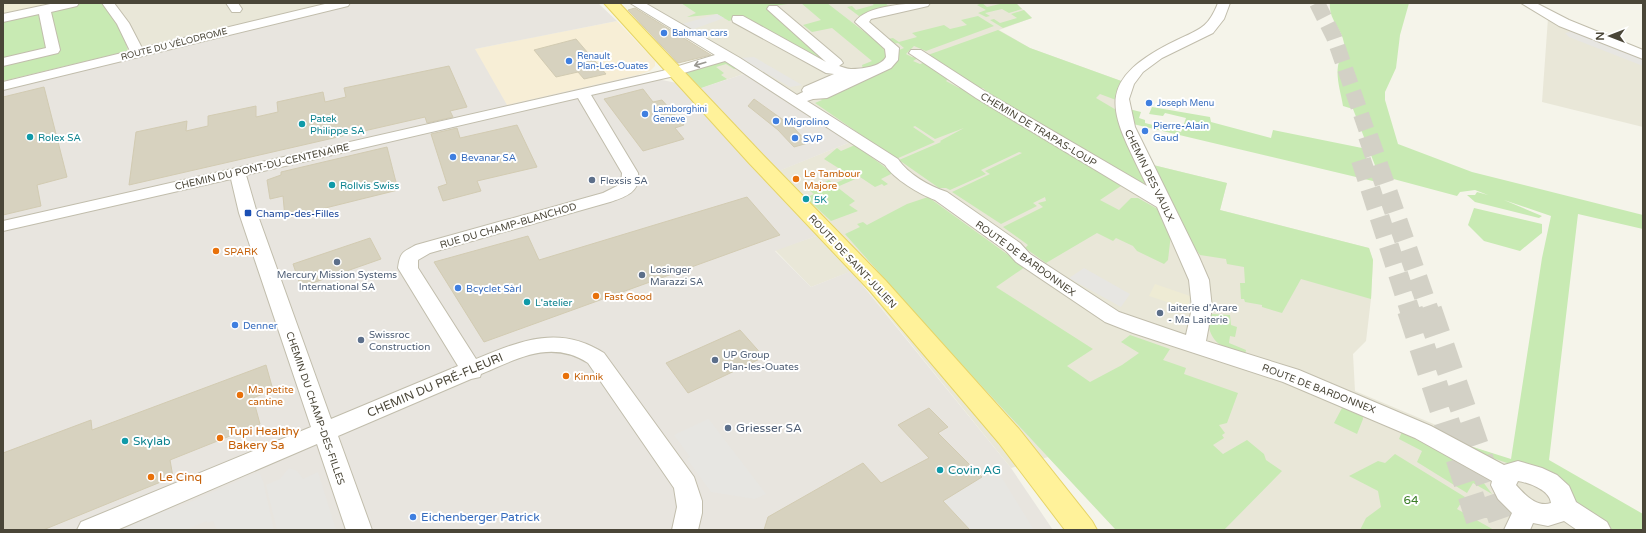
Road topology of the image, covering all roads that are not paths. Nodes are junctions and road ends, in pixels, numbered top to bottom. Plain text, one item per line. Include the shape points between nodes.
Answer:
1 (73, 3) edge
2 (108, 3) edge
3 (344, 3) edge
4 (611, 3) edge
5 (636, 3) edge
6 (924, 3) edge
7 (1224, 3) edge
8 (1527, 3) edge
9 (44, 9) junction
10 (773, 9) dead end
11 (3, 18) edge
12 (738, 19) dead end
13 (798, 30) junction
14 (775, 39) junction
15 (138, 52) junction
16 (916, 53) dead end
17 (1643, 55) edge
18 (726, 56) junction
19 (3, 62) edge
20 (668, 65) junction
21 (875, 70) junction
22 (845, 73) junction
23 (3, 86) edge
24 (582, 93) junction
25 (806, 95) junction
26 (237, 171) junction
27 (1163, 202) junction
28 (3, 226) edge
29 (1195, 344) junction
30 (472, 370) junction
31 (325, 432) junction
32 (1505, 477) junction
33 (1564, 508) junction
34 (1522, 520) edge
35 (1076, 524) edge
36 (90, 530) edge
37 (359, 530) edge
38 (685, 530) edge
39 (1598, 530) edge

1 - 9 street
2 - 15 street via 123,22
3 - 15 street, ROUTE DU VÉLODROME
4 - 20 main road, ROUTE DE SAINT-JULIEN
5 - 18 street, ROUTE DE BARDONNEX
6 - 21 street via 867,16 861,22 892,48 892,59 888,64
7 - 27 street, CHEMIN DES VAULX via 1218,19 1208,30 1157,55 1130,78 1124,90 1122,105 1127,127
8 - 17 street via 1570,25
9 - 11 street
9 - 19 street via 53,50
10 - 13 street
12 - 14 street
13 - 14 street
13 - 22 street
14 - 22 street via 831,70
15 - 23 street, ROUTE DU VÉLODROME
16 - 27 street, CHEMIN DE TRAPAS-LOUP via 981,95
18 -> 20 street
18 - 25 street, ROUTE DE BARDONNEX
20 - 24 street, CHEMIN DU PONT-DU-CENTENAIRE via 638,80
20 - 35 main road, ROUTE DE SAINT-JULIEN via 878,286 1009,436
21 - 22 street
21 - 25 street via 822,95
22 - 25 street
24 - 26 street, CHEMIN DU PONT-DU-CENTENAIRE
24 - 30 street, RUE DU CHAMP-BLANCHOD via 630,173 632,179 625,190 423,249 409,257 408,268
25 - 29 street, ROUTE DE BARDONNEX via 892,162 896,170 929,192 941,196 1088,303 1112,318
26 - 28 street, CHEMIN DU PONT-DU-CENTENAIRE
26 - 31 street, CHEMIN DU CHAMP-DES-FILLES via 248,213
27 - 29 street, CHEMIN DES VAULX via 1199,280 1202,308
29 - 32 street, ROUTE DE BARDONNEX via 1291,376 1376,410 1423,432
30 - 31 street, CHEMIN DU PRÉ-FLEURI
30 - 38 street, CHEMIN DU PRÉ-FLEURI via 518,350 538,345 568,345 589,353 605,369 685,484 691,503
31 - 36 street, CHEMIN DU PRÉ-FLEURI
31 - 37 street, CHEMIN DU CHAMP-DES-FILLES
32 - 33 street via 1512,472 1518,472 1541,478 1555,487 1564,501
32 - 34 street via 1503,484
33 - 34 street via 1559,514
33 - 39 street

